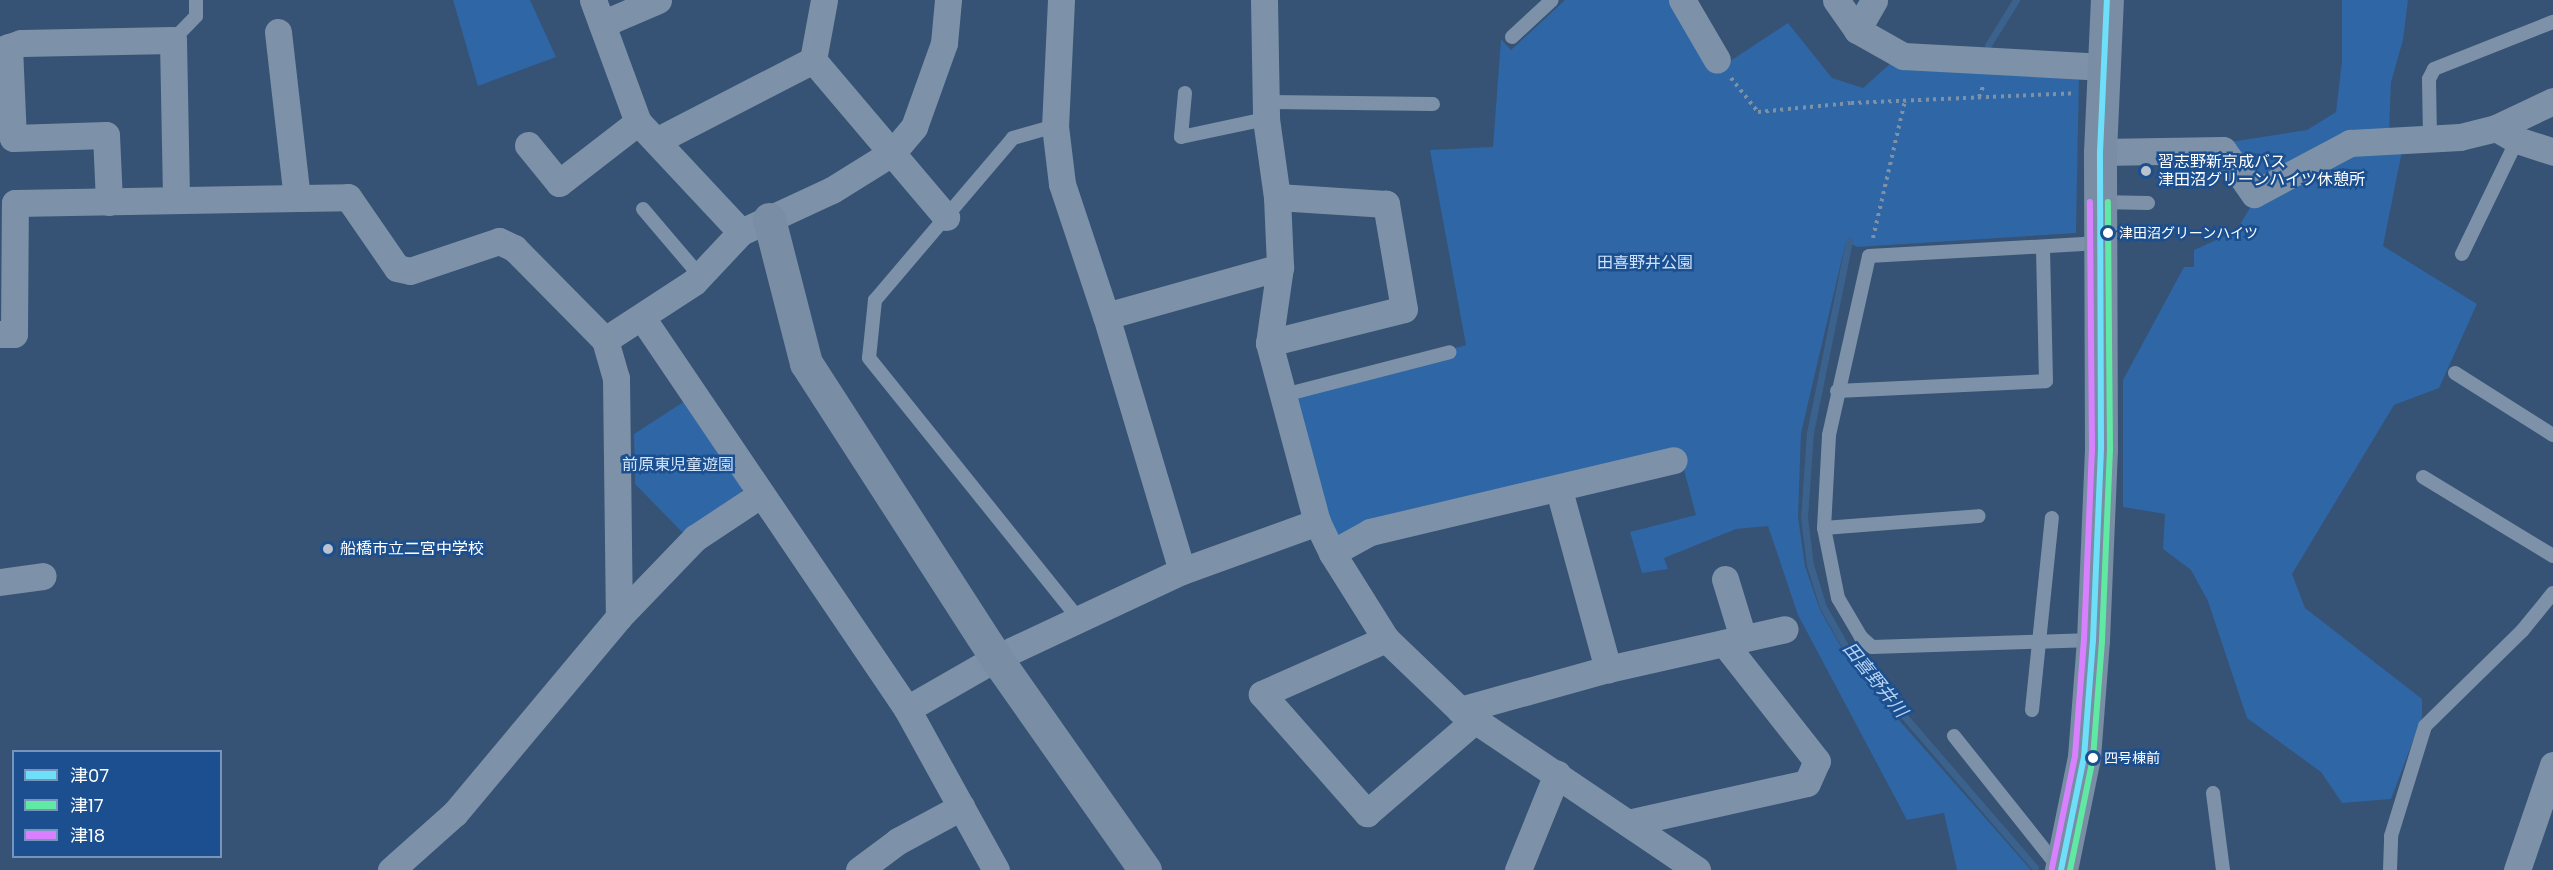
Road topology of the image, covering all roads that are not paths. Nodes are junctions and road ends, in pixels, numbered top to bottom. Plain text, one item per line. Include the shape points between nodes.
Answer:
1 (196, 0) edge
2 (824, 0) edge
3 (948, 0) edge
4 (1061, 0) edge
5 (1264, 0) edge
6 (1552, 0) edge
7 (1682, 0) edge
8 (1836, 0) edge
9 (1874, 0) edge
10 (2110, 0) edge
11 (654, 1) edge
12 (597, 12) edge
13 (2553, 22) edge
14 (1857, 30) junction
15 (278, 32) dead end
16 (1512, 37) dead end
17 (173, 39) junction
18 (5, 49) edge
19 (813, 60) junction
20 (1717, 60) road end
21 (2105, 67) junction
22 (1185, 93) dead end
23 (2553, 101) edge
24 (1433, 104) dead end
25 (1265, 111) junction
26 (638, 122) junction
27 (1055, 126) junction
28 (2507, 134) junction
29 (2430, 137) junction
30 (658, 140) junction
31 (528, 145) dead end
32 (893, 152) junction
33 (2100, 152) junction
34 (2553, 152) edge
35 (1277, 197) junction
36 (297, 198) junction
37 (176, 200) junction
38 (109, 201) junction
39 (2099, 202) junction
40 (2148, 203) dead end
41 (643, 209) dead end
42 (946, 217) junction
43 (755, 226) junction
44 (2100, 243) junction
45 (2043, 247) junction
46 (2462, 254) dead end
47 (1280, 267) junction
48 (700, 276) junction
49 (1107, 316) junction
50 (643, 319) junction
51 (0, 334) edge
52 (605, 340) junction
53 (1269, 343) junction
54 (1450, 352) dead end
55 (2455, 373) dead end
56 (1837, 391) junction
57 (1284, 395) junction
58 (2553, 435) edge
59 (1674, 460) dead end
60 (2423, 477) dead end
61 (1559, 490) junction
62 (760, 495) junction
63 (1979, 516) dead end
64 (2052, 518) dead end
65 (1317, 522) junction
66 (1824, 528) junction
67 (1332, 554) junction
68 (2553, 556) edge
69 (1182, 571) junction
70 (43, 576) dead end
71 (1725, 579) dead end
72 (0, 582) edge
73 (2553, 593) edge
74 (619, 616) junction
75 (1078, 618) junction
76 (1785, 629) dead end
77 (1386, 639) junction
78 (2039, 639) junction
79 (2093, 640) junction
80 (1733, 641) junction
81 (996, 658) junction
82 (1608, 669) junction
83 (907, 709) junction
84 (2031, 710) dead end
85 (1467, 715) junction
86 (1954, 735) dead end
87 (2553, 765) edge
88 (1557, 774) junction
89 (2213, 793) dead end
90 (961, 807) junction
91 (1628, 823) junction
92 (391, 870) edge
93 (859, 870) edge
94 (996, 870) edge
95 (1145, 870) edge
96 (1518, 870) edge
97 (1697, 870) edge
98 (2061, 870) edge
99 (2223, 870) edge
100 (2390, 870) edge
101 (2517, 870) edge

1 - 17 lane via 196,16
2 - 19 street
3 - 32 street via 944,43 918,117
4 - 27 street
5 - 25 street
6 - 16 lane
7 - 20 street
8 - 14 street
9 - 14 street
10 - 21 street
11 - 12 street
12 - 26 street
13 - 29 lane via 2434,69 2429,79
14 - 21 street via 1903,56
15 - 36 street
17 - 18 street via 21,43
17 - 37 street
18 - 38 street via 13,138 106,135
19 - 30 street
19 - 32 street
21 - 33 street
22 - 25 lane via 1180,137
23 - 28 street
24 - 25 lane
25 - 35 street
26 - 30 street
26 - 31 street via 559,183
27 - 42 lane via 1013,138
27 - 49 street via 1062,184
28 - 29 street
28 - 34 street
28 - 46 lane
29 - 33 street via 2350,143 2254,194 2223,150
30 - 43 street
32 - 42 street
32 - 43 street via 832,190
33 - 39 street
35 - 47 street
35 - 53 street via 1386,204 1404,309
36 - 37 street
36 - 52 street via 348,197 397,268 410,271 499,242 514,248
37 - 38 street
38 - 51 street via 15,203 14,334
39 - 40 lane
39 - 44 street
41 - 48 lane
42 - 75 lane via 875,300 869,358
43 - 48 street
43 - 81 street via 806,363
44 - 45 lane
44 - 79 street via 2101,449
45 - 56 lane via 1869,256
45 - 56 lane via 2046,381
47 - 49 street
47 - 53 street
48 - 50 street
49 - 69 street
50 - 52 street
50 - 62 street
52 - 74 street via 615,378
53 - 57 street
54 - 57 lane
55 - 58 lane
56 - 66 lane via 1828,435
57 - 65 street
59 - 61 street
60 - 68 lane
61 - 67 street via 1370,532
61 - 82 street
62 - 74 street via 695,538
62 - 83 street
63 - 66 lane
64 - 78 lane
65 - 67 street
65 - 69 street
66 - 78 lane via 1838,598 1861,637 1872,647
67 - 77 street
69 - 75 street
70 - 72 street
71 - 80 street
73 - 100 lane via 2522,631 2425,726 2391,836
74 - 92 street via 455,813
75 - 81 street
76 - 80 street
77 - 85 street
77 - 85 street via 1262,694 1367,813
78 - 79 lane
78 - 84 lane
79 - 98 street via 2084,757
80 - 82 street
80 - 91 street via 1817,761 1807,783
81 - 83 street
81 - 95 street
82 - 85 street
83 - 90 street
85 - 88 street
86 - 98 lane
87 - 101 street
88 - 91 street
88 - 96 street
89 - 99 lane
90 - 93 street via 898,841
90 - 94 street
91 - 97 street

